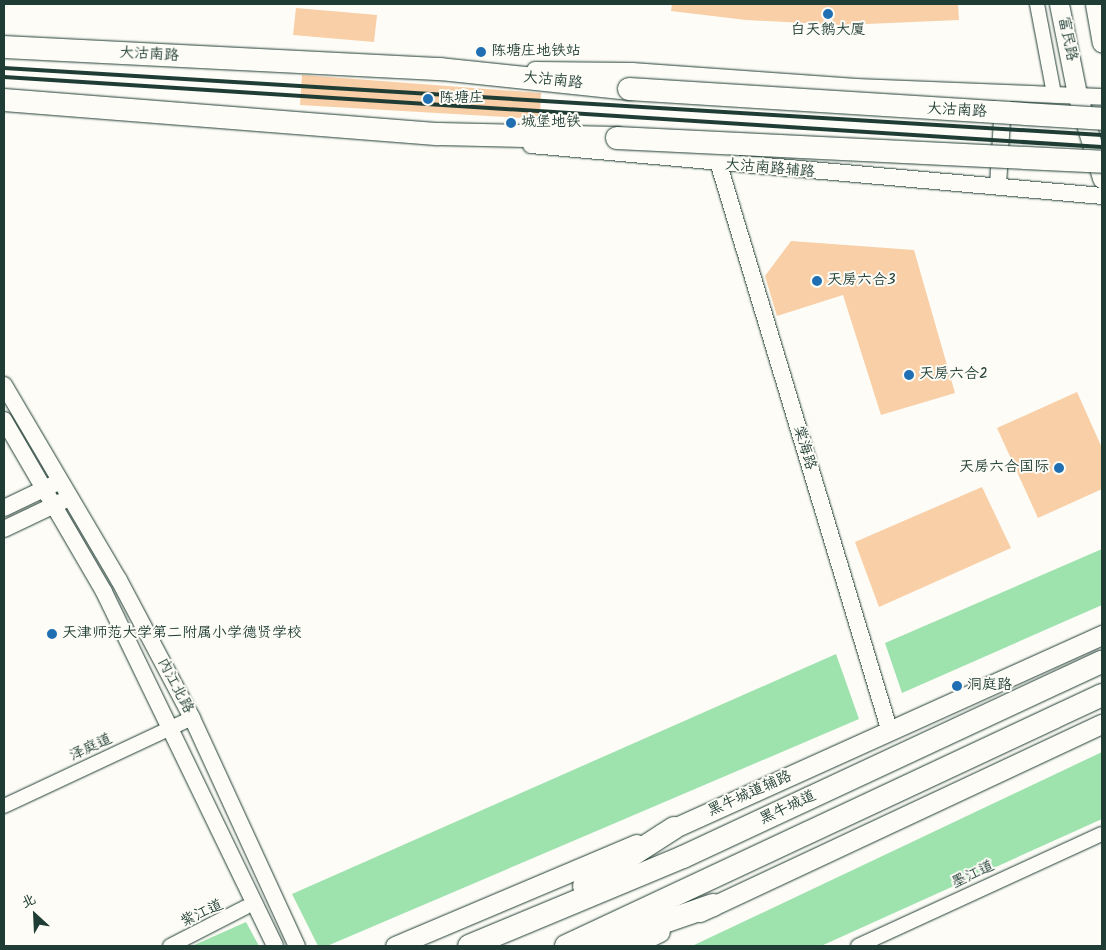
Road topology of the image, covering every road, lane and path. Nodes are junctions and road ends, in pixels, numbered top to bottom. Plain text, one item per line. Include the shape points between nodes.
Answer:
1 (1037, 4) edge
2 (1060, 4) edge
3 (1095, 4) edge
4 (1102, 42) edge
5 (4, 47) edge
6 (440, 69) junction
7 (1004, 93) junction
8 (1054, 94) junction
9 (1077, 94) junction
10 (1102, 97) edge
11 (4, 100) edge
12 (1102, 119) edge
13 (439, 134) junction
14 (1102, 162) edge
15 (719, 165) junction
16 (1102, 178) edge
17 (998, 185) junction
18 (1102, 196) edge
19 (4, 385) edge
20 (4, 420) edge
21 (61, 480) junction
22 (46, 488) junction
23 (71, 496) junction
24 (56, 505) junction
25 (4, 508) edge
26 (4, 529) edge
27 (1102, 635) edge
28 (1102, 662) edge
29 (1102, 695) edge
30 (192, 718) junction
31 (1102, 724) edge
32 (173, 728) junction
33 (890, 732) junction
34 (4, 806) edge
35 (674, 828) junction
36 (1102, 834) edge
37 (713, 906) junction
38 (246, 908) dead end
39 (476, 943) edge
40 (170, 946) edge
41 (275, 946) edge
42 (297, 946) edge
43 (395, 946) edge
44 (566, 946) edge
45 (593, 946) edge
46 (631, 946) edge
47 (858, 946) edge

1 - 8 street
2 - 9 main road, 富民路
3 - 4 main road
5 - 6 highway, 大沽南路
6 - 7 street via 632,70
6 - 12 highway, 大沽南路, bridge via 629,89
7 - 8 street
7 - 17 street
8 - 9 street
9 - 10 street
9 - 16 main road
11 - 13 highway
13 - 14 highway, bridge via 617,138
13 - 15 street, 大沽南路辅路
15 - 17 street, 大沽南路辅路
15 - 33 street, 棠海路
17 - 18 street, 大沽南路辅路
19 - 21 street, 内江北路
20 - 22 street, 内江北路
21 - 22 street
21 - 23 street, 内江北路
22 - 24 street, 内江北路
22 - 25 street
23 - 24 street
23 - 30 street, 内江北路
24 - 26 street
24 - 32 street, 内江北路
27 - 33 main road, 黑牛城道辅路
28 - 39 highway, 黑牛城道 via 683,857
29 - 44 highway, 黑牛城道
30 - 32 street, 泽庭道
30 - 42 street, 内江北路
31 - 37 main road
32 - 34 street, 泽庭道
32 - 41 street, 内江北路
33 - 35 main road, 黑牛城道辅路
35 - 39 highway via 596,880
35 - 43 main road, 黑牛城道辅路
36 - 47 street, 墨江道
37 - 45 highway
37 - 46 main road
38 - 40 street, 紫江道

